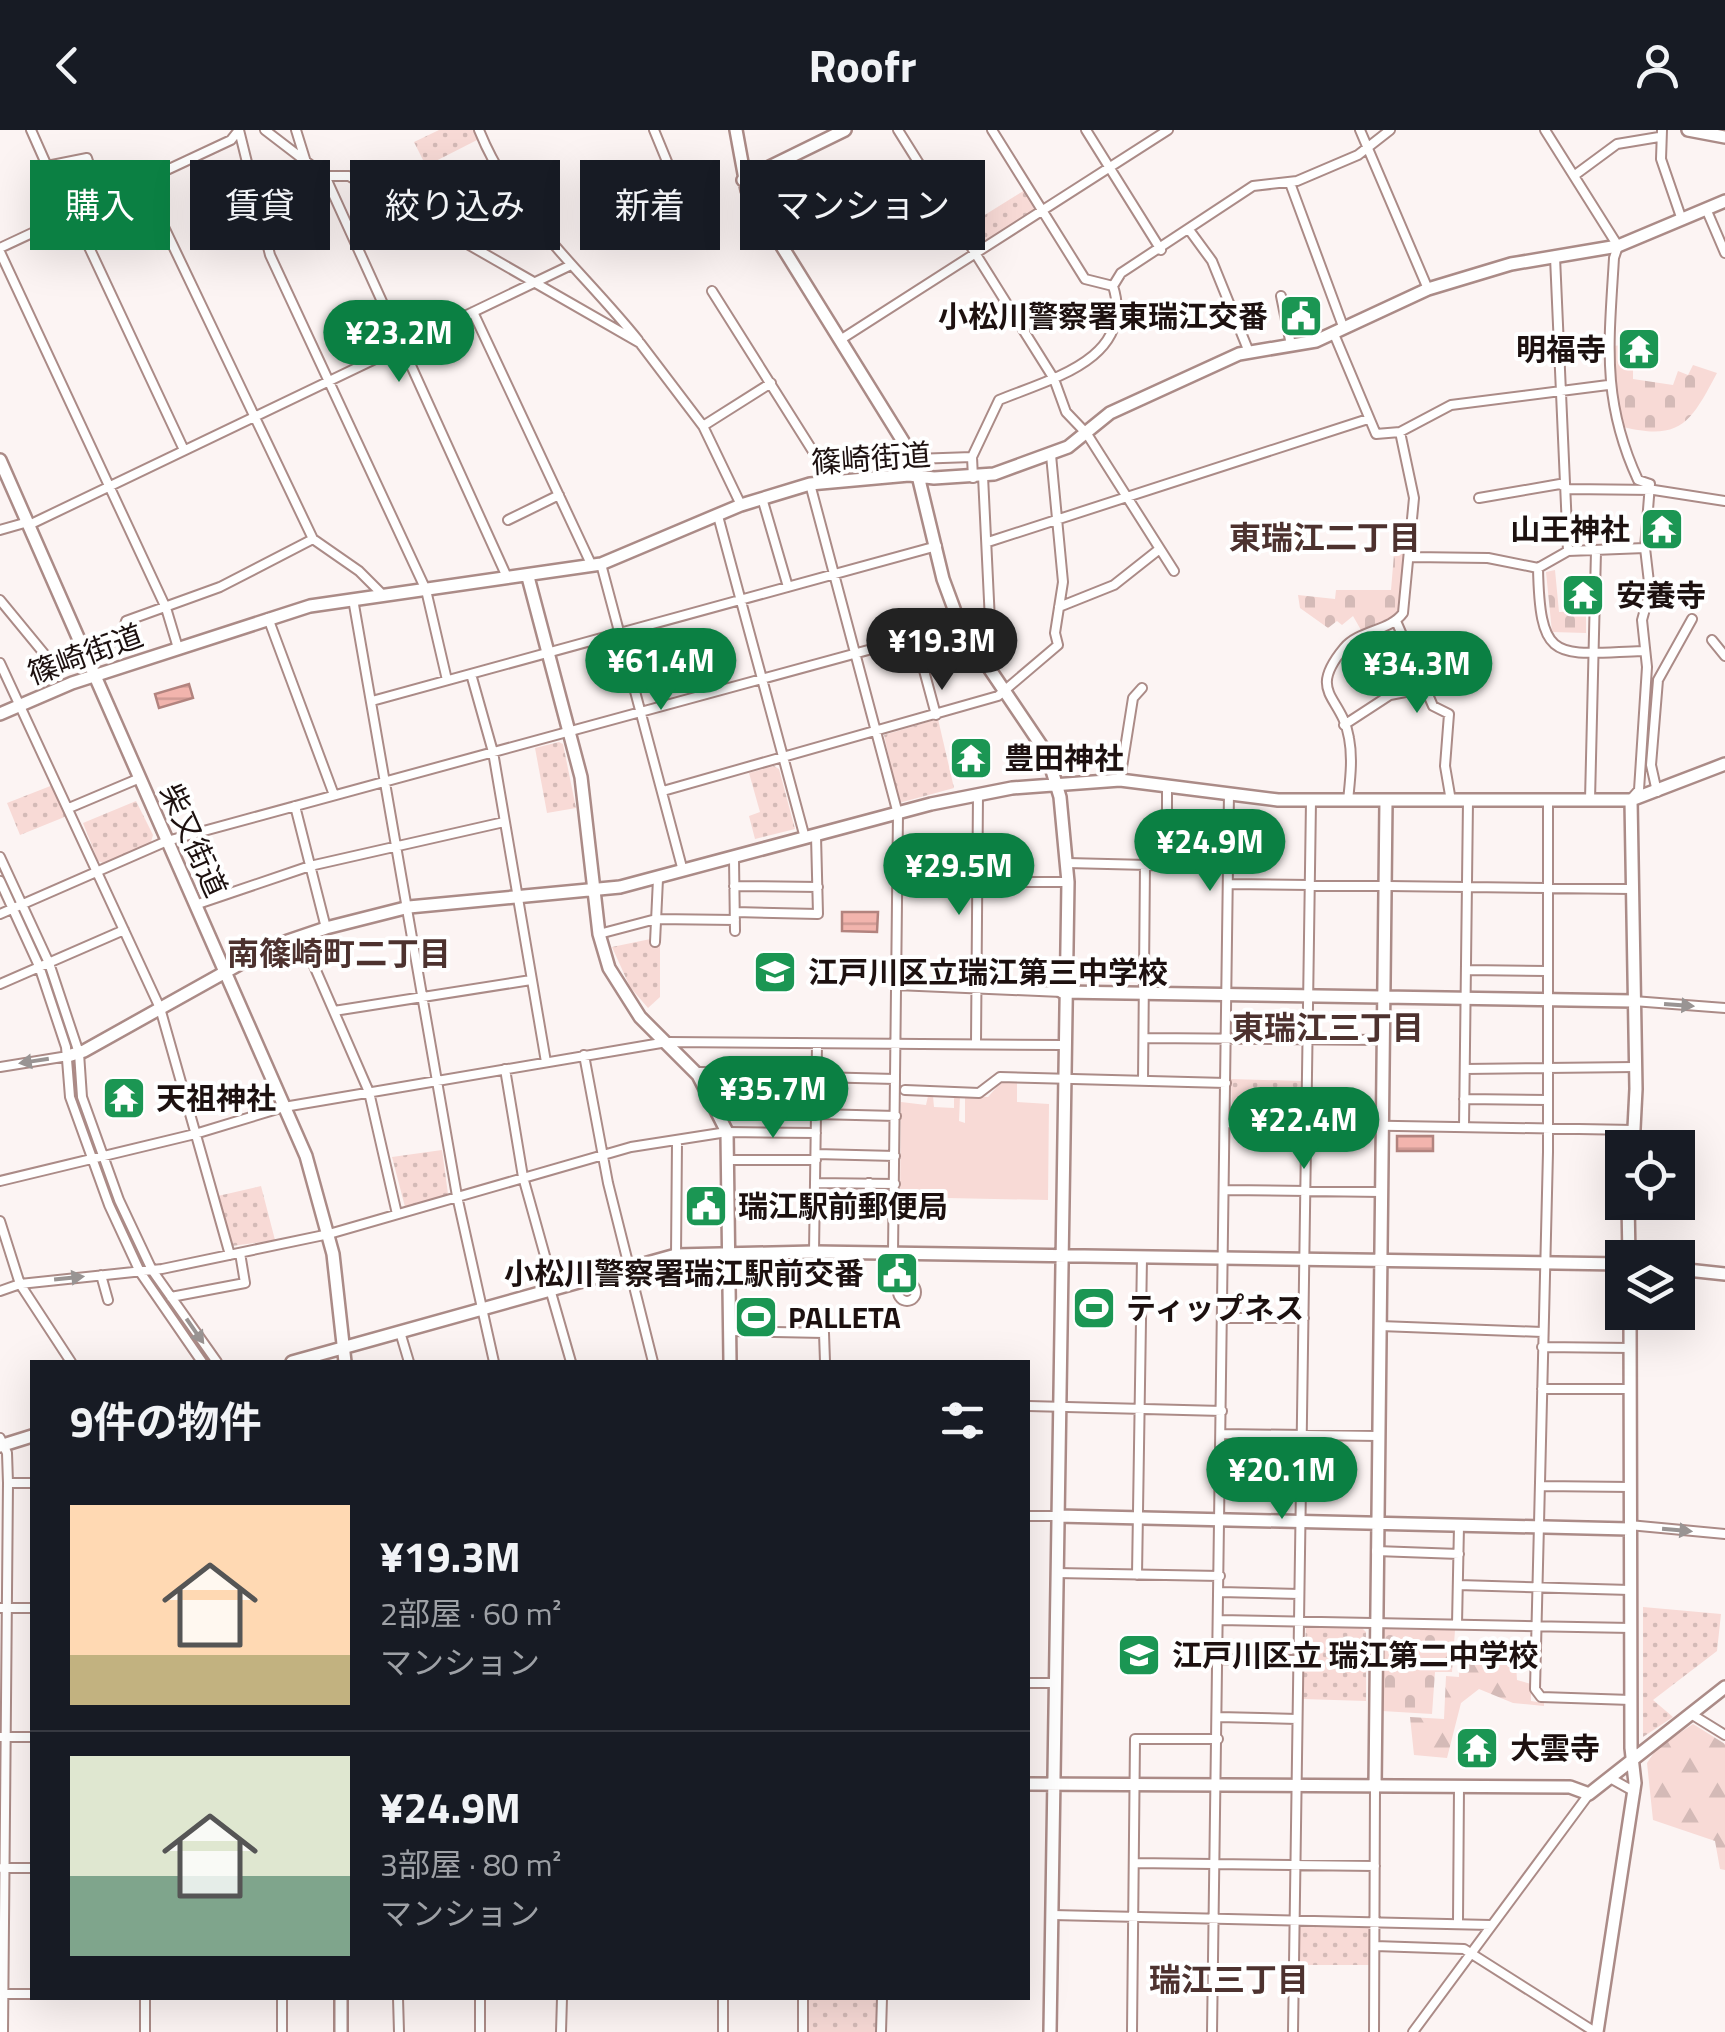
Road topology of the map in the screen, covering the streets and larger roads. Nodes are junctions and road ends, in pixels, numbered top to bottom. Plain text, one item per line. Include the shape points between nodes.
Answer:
1 (31, 130) edge
2 (239, 130) edge
3 (264, 130) edge
4 (296, 130) edge
5 (478, 130) edge
6 (654, 130) edge
7 (736, 130) edge
8 (845, 130) edge
9 (898, 130) edge
10 (992, 130) edge
11 (1086, 130) edge
12 (1167, 130) edge
13 (1360, 130) edge
14 (1390, 130) edge
15 (1545, 130) edge
16 (1688, 130) edge
17 (1661, 134) edge
18 (1725, 137) edge
19 (1367, 149) junction
20 (305, 158) joint
21 (44, 160) edge
22 (666, 160) edge
23 (740, 160) edge
24 (784, 160) edge
25 (1110, 168) junction
26 (170, 169) edge
27 (1575, 175) junction
28 (330, 176) edge
29 (1290, 182) junction
30 (330, 187) edge
31 (1725, 201) edge
32 (1042, 211) junction
33 (1707, 211) junction
34 (1682, 220) junction
35 (1190, 231) junction
36 (30, 235) edge
37 (170, 239) edge
38 (1618, 246) junction
39 (0, 250) edge
40 (91, 250) edge
41 (785, 250) edge
42 (1161, 250) junction
43 (976, 253) junction
44 (1725, 253) edge
45 (1555, 257) junction
46 (568, 266) junction
47 (534, 283) junction
48 (1113, 286) junction
49 (1428, 288) junction
50 (712, 291) dead end
51 (1282, 296) dead end
52 (473, 312) junction
53 (1339, 331) junction
54 (840, 340) junction
55 (640, 342) junction
56 (1291, 345) junction
57 (402, 346) junction
58 (1249, 352) junction
59 (1054, 379) junction
60 (329, 381) junction
61 (770, 383) junction
62 (1608, 384) junction
63 (1560, 391) junction
64 (256, 416) junction
65 (1368, 418) junction
66 (704, 426) junction
67 (1400, 432) junction
68 (1087, 434) junction
69 (184, 450) junction
70 (1051, 455) junction
71 (972, 457) junction
72 (914, 459) junction
73 (0, 460) edge
74 (922, 476) junction
75 (978, 477) junction
76 (831, 480) junction
77 (810, 484) junction
78 (110, 486) junction
79 (1563, 486) junction
80 (1650, 490) junction
81 (559, 495) junction
82 (1126, 496) junction
83 (762, 498) junction
84 (1479, 498) dead end
85 (1725, 501) edge
86 (740, 505) junction
87 (718, 516) junction
88 (1057, 518) junction
89 (508, 520) dead end
90 (28, 524) junction
91 (0, 530) edge
92 (313, 539) junction
93 (988, 542) junction
94 (937, 546) junction
95 (1645, 548) junction
96 (1157, 550) junction
97 (1568, 552) junction
98 (1596, 552) junction
99 (1411, 556) junction
100 (596, 565) junction
101 (1538, 568) junction
102 (1174, 571) dead end
103 (836, 574) junction
104 (528, 577) junction
105 (508, 579) junction
106 (788, 587) junction
107 (426, 590) junction
108 (383, 595) junction
109 (352, 599) junction
110 (0, 600) edge
111 (740, 600) junction
112 (1058, 607) junction
113 (166, 608) junction
114 (268, 618) junction
115 (1692, 619) dead end
116 (1396, 621) junction
117 (960, 625) junction
118 (620, 633) junction
119 (915, 637) junction
120 (1712, 640) dead end
121 (178, 648) junction
122 (83, 650) junction
123 (858, 652) junction
124 (1642, 652) junction
125 (548, 653) junction
126 (978, 654) junction
127 (1594, 654) junction
128 (1725, 656) edge
129 (0, 662) edge
130 (471, 674) junction
131 (94, 675) junction
132 (762, 679) junction
133 (447, 680) junction
134 (1142, 688) dead end
135 (1426, 688) junction
136 (1005, 691) junction
137 (372, 701) junction
138 (21, 703) junction
139 (641, 712) junction
140 (0, 714) edge
141 (936, 715) junction
142 (1344, 724) junction
143 (570, 731) junction
144 (879, 732) junction
145 (493, 752) junction
146 (783, 758) junction
147 (1725, 764) edge
148 (140, 778) junction
149 (1120, 780) junction
150 (386, 781) junction
151 (1058, 783) junction
152 (1167, 785) junction
153 (663, 791) junction
154 (1657, 792) junction
155 (1230, 793) junction
156 (978, 794) junction
157 (334, 796) junction
158 (1590, 800) junction
159 (1631, 800) junction
160 (1311, 801) junction
161 (1348, 801) junction
162 (1386, 801) junction
163 (1451, 801) junction
164 (1468, 801) junction
165 (1548, 801) junction
166 (295, 806) junction
167 (69, 808) junction
168 (898, 814) junction
169 (504, 822) junction
170 (810, 837) junction
171 (167, 841) junction
172 (398, 843) junction
173 (0, 857) edge
174 (734, 858) junction
175 (1067, 864) junction
176 (1146, 865) junction
177 (310, 866) junction
178 (1166, 866) junction
179 (1229, 867) junction
180 (683, 871) junction
181 (98, 872) junction
182 (658, 879) junction
183 (0, 881) edge
184 (1068, 882) junction
185 (898, 883) junction
186 (978, 883) junction
187 (1229, 884) junction
188 (1309, 885) junction
189 (734, 886) junction
190 (1385, 886) junction
191 (818, 887) junction
192 (1467, 887) junction
193 (1547, 888) junction
194 (1632, 889) junction
195 (595, 891) junction
196 (516, 896) junction
197 (20, 905) junction
198 (195, 905) junction
199 (409, 908) junction
200 (0, 914) edge
201 (735, 916) junction
202 (656, 920) junction
203 (326, 928) junction
204 (124, 930) junction
205 (735, 932) dead end
206 (600, 934) junction
207 (300, 935) junction
208 (655, 942) dead end
209 (44, 965) junction
210 (1466, 970) junction
211 (225, 971) junction
212 (1546, 971) junction
213 (531, 980) junction
214 (0, 984) edge
215 (896, 986) junction
216 (977, 988) junction
217 (1062, 992) junction
218 (1144, 994) junction
219 (1227, 996) junction
220 (424, 997) junction
221 (1308, 997) junction
222 (1384, 998) junction
223 (1466, 999) junction
224 (1546, 1000) junction
225 (1634, 1001) junction
226 (160, 1008) junction
227 (1725, 1008) edge
228 (334, 1011) junction
229 (1144, 1038) junction
230 (1227, 1039) junction
231 (1307, 1040) junction
232 (1383, 1040) junction
233 (666, 1042) junction
234 (896, 1043) junction
235 (816, 1044) junction
236 (976, 1044) junction
237 (1062, 1045) junction
238 (73, 1055) junction
239 (584, 1055) junction
240 (546, 1062) junction
241 (0, 1067) edge
242 (1635, 1067) junction
243 (1547, 1068) junction
244 (506, 1069) junction
245 (1465, 1069) junction
246 (696, 1072) junction
247 (816, 1075) junction
248 (1062, 1079) junction
249 (437, 1080) junction
250 (895, 1080) junction
251 (1144, 1080) junction
252 (1226, 1083) junction
253 (905, 1090) dead end
254 (369, 1092) junction
255 (1464, 1099) junction
256 (1548, 1100) junction
257 (284, 1106) junction
258 (716, 1106) junction
259 (816, 1110) junction
260 (896, 1116) junction
261 (1226, 1123) junction
262 (1305, 1124) junction
263 (1382, 1125) junction
264 (1464, 1127) junction
265 (1548, 1128) junction
266 (1634, 1130) joint
267 (726, 1132) junction
268 (816, 1133) junction
269 (195, 1134) junction
270 (676, 1142) junction
271 (601, 1153) junction
272 (101, 1156) junction
273 (895, 1156) junction
274 (816, 1157) junction
275 (91, 1158) junction
276 (730, 1160) junction
277 (523, 1178) junction
278 (0, 1180) edge
279 (815, 1183) junction
280 (869, 1183) junction
281 (895, 1184) junction
282 (1226, 1190) junction
283 (1306, 1191) junction
284 (1382, 1192) junction
285 (457, 1196) junction
286 (894, 1213) junction
287 (397, 1214) junction
288 (0, 1221) edge
289 (329, 1234) junction
290 (4, 1244) edge
291 (729, 1252) junction
292 (814, 1252) junction
293 (893, 1253) junction
294 (235, 1254) junction
295 (676, 1255) junction
296 (1060, 1255) junction
297 (1142, 1257) junction
298 (1225, 1257) junction
299 (1305, 1258) junction
300 (1381, 1259) junction
301 (1546, 1262) junction
302 (1605, 1264) edge
303 (627, 1266) junction
304 (152, 1270) junction
305 (1695, 1270) edge
306 (140, 1272) junction
307 (1725, 1274) edge
308 (101, 1275) junction
309 (20, 1284) junction
310 (552, 1289) junction
311 (0, 1291) edge
312 (172, 1298) junction
313 (108, 1300) dead end
314 (480, 1309) junction
315 (1224, 1318) junction
316 (1304, 1318) junction
317 (1380, 1326) junction
318 (1630, 1330) edge
319 (731, 1331) junction
320 (400, 1332) junction
321 (1542, 1332) junction
322 (1542, 1347) junction
323 (344, 1348) junction
324 (1631, 1348) junction
325 (70, 1360) edge
326 (201, 1360) edge
327 (216, 1360) edge
328 (299, 1360) edge
329 (344, 1360) edge
330 (409, 1360) edge
331 (493, 1360) edge
332 (570, 1360) edge
333 (652, 1360) edge
334 (730, 1360) edge
335 (826, 1360) edge
336 (1630, 1389) junction
337 (1542, 1390) junction
338 (1030, 1406) edge
339 (1058, 1406) junction
340 (1140, 1410) junction
341 (1222, 1411) junction
342 (1222, 1434) junction
343 (1302, 1435) junction
344 (30, 1436) edge
345 (1378, 1436) junction
346 (1, 1443) edge
347 (8, 1483) junction
348 (30, 1483) edge
349 (1541, 1486) junction
350 (1630, 1487) junction
351 (1030, 1516) edge
352 (1056, 1516) junction
353 (1138, 1519) junction
354 (1221, 1520) junction
355 (1300, 1522) junction
356 (1376, 1524) junction
357 (1459, 1526) junction
358 (1540, 1527) junction
359 (1629, 1527) junction
360 (1725, 1534) edge
361 (1376, 1552) junction
362 (1459, 1554) junction
363 (1056, 1573) junction
364 (1137, 1575) junction
365 (1220, 1576) junction
366 (1458, 1585) junction
367 (1539, 1587) junction
368 (1630, 1590) junction
369 (1220, 1592) junction
370 (1300, 1594) junction
371 (4, 1608) edge
372 (30, 1608) edge
373 (1220, 1620) junction
374 (1299, 1621) junction
375 (1375, 1622) junction
376 (1457, 1624) junction
377 (1538, 1626) junction
378 (1630, 1628) junction
379 (1219, 1659) junction
380 (1298, 1660) junction
381 (1030, 1683) edge
382 (1055, 1683) junction
383 (1725, 1687) edge
384 (1631, 1700) junction
385 (1690, 1714) junction
386 (1218, 1717) junction
387 (1298, 1719) junction
388 (1725, 1735) edge
389 (2, 1737) edge
390 (30, 1737) edge
391 (1218, 1739) junction
392 (1635, 1758) junction
393 (1610, 1778) junction
394 (1030, 1784) edge
395 (1053, 1784) junction
396 (1135, 1786) junction
397 (1217, 1786) junction
398 (1296, 1786) junction
399 (1375, 1786) junction
400 (1459, 1787) junction
401 (1635, 1792) junction
402 (1589, 1794) junction
403 (1134, 1862) junction
404 (1216, 1864) junction
405 (1295, 1865) junction
406 (1375, 1866) junction
407 (2, 1868) edge
408 (30, 1868) edge
409 (1052, 1916) junction
410 (1134, 1917) junction
411 (1215, 1918) junction
412 (1294, 1920) junction
413 (1375, 1920) junction
414 (1458, 1921) junction
415 (1491, 1925) junction
416 (1375, 1946) junction
417 (1471, 1954) junction
418 (1, 1994) edge
419 (30, 1994) edge
420 (145, 2000) edge
421 (282, 2000) edge
422 (342, 2000) edge
423 (398, 2000) edge
424 (480, 2000) edge
425 (562, 2000) edge
426 (724, 2000) edge
427 (803, 2000) edge
428 (882, 2000) edge
429 (3, 2032) edge
430 (145, 2032) edge
431 (282, 2032) edge
432 (341, 2032) edge
433 (399, 2032) edge
434 (480, 2032) edge
435 (561, 2032) edge
436 (723, 2032) edge
437 (803, 2032) edge
438 (882, 2032) edge
439 (1050, 2032) edge
440 (1132, 2032) edge
441 (1212, 2032) edge
442 (1293, 2032) edge
443 (1374, 2032) edge
444 (1414, 2032) edge
445 (1596, 2032) edge

1 - 21 street
2 - 26 street
2 - 60 street via 270,255
3 - 20 street
4 - 20 street
5 - 46 street via 516,200
6 - 22 street
7 - 23 street
8 - 24 street
9 - 43 street
10 - 32 street
11 - 25 street
12 - 25 street
13 - 19 street
14 - 19 street
15 - 27 street
16 - 18 street
17 - 27 street via 1617,144
17 - 34 street via 1661,159
19 - 29 street
19 - 49 street
25 - 32 street
25 - 42 street
27 - 38 street
28 - 47 street via 349,176
29 - 35 street via 1253,186
29 - 53 street
30 - 57 street
31 - 33 street, 篠崎街道
32 - 43 street
32 - 48 street via 1086,279
33 - 34 street, 篠崎街道
33 - 44 street
34 - 38 street, 篠崎街道
35 - 42 street
35 - 58 street via 1212,260
36 - 39 street
37 - 64 street
38 - 45 street, 篠崎街道
38 - 62 street
39 - 78 street
40 - 69 street
41 - 54 street
42 - 48 street via 1121,273
43 - 54 street
43 - 59 street
45 - 49 street, 篠崎街道
45 - 63 street
46 - 47 street
46 - 55 street
47 - 52 street
47 - 55 street
48 - 59 street via 1119,314 1108,341
49 - 53 street, 篠崎街道
50 - 61 street
51 - 56 street
52 - 57 street
52 - 81 street
53 - 56 street, 篠崎街道
53 - 65 street
54 - 72 street
55 - 66 street
56 - 58 street, 篠崎街道
57 - 60 street
57 - 105 street
58 - 68 street, 篠崎街道 via 1110,412
59 - 68 street via 1066,412
59 - 71 street via 998,400
60 - 64 street
60 - 107 street
61 - 66 street
61 - 76 street
62 - 63 street
62 - 80 street via 1622,444 1638,480
63 - 67 street via 1451,405
63 - 79 street
64 - 69 street
64 - 92 street
65 - 67 street via 1376,434
65 - 82 street
66 - 86 street
67 - 99 street via 1414,498
68 - 70 street, 篠崎街道
68 - 82 street
69 - 78 street
70 - 75 street, 篠崎街道
70 - 88 street
71 - 72 street
71 - 75 street
72 - 74 street
73 - 90 street, 柴又街道
74 - 75 street, 篠崎街道
74 - 76 street, 篠崎街道
74 - 94 street
75 - 93 street
76 - 77 street, 篠崎街道
77 - 83 street, 篠崎街道
77 - 103 street
78 - 90 street
78 - 113 street
79 - 80 street
79 - 84 street
79 - 97 street
80 - 85 street
80 - 95 street
81 - 89 street
81 - 100 street
82 - 88 street
82 - 96 street
83 - 86 street, 篠崎街道
83 - 106 street
86 - 87 street, 篠崎街道
87 - 100 street, 篠崎街道
87 - 111 street
88 - 93 street
88 - 112 street
90 - 91 street
90 - 122 street, 柴又街道
92 - 108 street
92 - 113 street
93 - 126 street via 991,642
94 - 103 street
94 - 117 street
95 - 98 street
95 - 124 street via 1650,591
96 - 102 street
96 - 112 street via 1114,585
97 - 98 street
97 - 101 street
98 - 127 street
99 - 101 street via 1488,558
99 - 116 street via 1407,601
100 - 104 street, 篠崎街道
100 - 118 street
101 - 127 street via 1540,630 1566,650
103 - 106 street
103 - 123 street
104 - 105 street, 篠崎街道
104 - 125 street
105 - 107 street, 篠崎街道
106 - 111 street
107 - 108 street, 篠崎街道
107 - 133 street
108 - 109 street, 篠崎街道
109 - 114 street, 篠崎街道
109 - 137 street
110 - 122 street via 51,662
111 - 118 street
111 - 132 street
112 - 136 street via 1058,645
113 - 121 street
113 - 122 street via 126,621 121,640
114 - 121 street, 篠崎街道
114 - 157 street
115 - 154 street via 1658,680 1651,765
116 - 135 street
116 - 142 street via 1347,644 1325,674
117 - 119 street
117 - 126 street
118 - 125 street
118 - 139 street
119 - 123 street
119 - 141 street
120 - 128 street
121 - 131 street, 篠崎街道
122 - 131 street, 柴又街道
123 - 132 street
123 - 144 street
124 - 127 street
124 - 159 street via 1647,667 1639,790
125 - 130 street
125 - 143 street
126 - 136 street
127 - 158 street
129 - 138 street
130 - 133 street
130 - 145 street
131 - 138 street, 篠崎街道
131 - 148 street, 柴又街道
132 - 139 street
132 - 146 street
133 - 137 street
134 - 149 street via 1133,698
135 - 142 street via 1390,696
135 - 163 street via 1433,706 1449,714 1445,766
136 - 141 street
136 - 151 street via 1034,730
137 - 150 street
138 - 140 street, 篠崎街道
138 - 167 street
139 - 143 street
139 - 153 street
141 - 144 street
142 - 161 street via 1352,764
143 - 145 street
143 - 195 street
144 - 146 street
144 - 168 street
145 - 150 street
145 - 169 street
146 - 153 street
146 - 170 street
147 - 154 street
148 - 167 street
148 - 171 street, 柴又街道
149 - 151 street
149 - 152 street
150 - 157 street
150 - 172 street
151 - 156 street
151 - 175 street
152 - 155 street
152 - 178 street
153 - 180 street
154 - 159 street
155 - 160 street
155 - 179 street
156 - 168 street
156 - 186 street
157 - 166 street
158 - 159 street
158 - 165 street
159 - 194 street
160 - 161 street
160 - 188 street
161 - 162 street
162 - 163 street
162 - 190 street
163 - 164 street
164 - 165 street
164 - 192 street
165 - 193 street
166 - 171 street
166 - 177 street
167 - 181 street
168 - 170 street
168 - 185 street
169 - 172 street
169 - 196 street
170 - 174 street
170 - 191 street
171 - 181 street
171 - 198 street, 柴又街道
172 - 177 street
172 - 199 street
173 - 197 street
174 - 180 street
174 - 189 street
175 - 176 street
175 - 184 street
176 - 178 street
176 - 218 street
177 - 198 street
177 - 203 street
178 - 179 street
179 - 187 street
180 - 182 street
181 - 197 street
181 - 204 street
182 - 195 street
182 - 202 street
183 - 197 street
184 - 186 street
184 - 217 street
185 - 186 street
185 - 215 street
186 - 216 street
187 - 188 street
187 - 219 street
188 - 190 street
188 - 221 street
189 - 191 street
189 - 201 street
190 - 192 street
190 - 222 street
191 - 201 street via 818,914
192 - 193 street
192 - 210 street
193 - 194 street
193 - 212 street
194 - 225 street
195 - 196 street
195 - 206 street
196 - 199 street
196 - 213 street
197 - 200 street
197 - 209 street
198 - 211 street, 柴又街道
199 - 203 street
199 - 220 street
201 - 202 street
201 - 205 street
202 - 206 street
202 - 208 street
203 - 207 street
204 - 209 street
204 - 226 street
206 - 233 street via 626,998
207 - 211 street
207 - 228 street
209 - 214 street
209 - 238 street
210 - 212 street
210 - 223 street
211 - 226 street
211 - 257 street, 柴又街道
212 - 224 street
213 - 220 street
213 - 240 street
215 - 216 street
215 - 234 street
216 - 217 street
216 - 236 street
217 - 218 street
217 - 237 street
218 - 219 street
218 - 229 street
219 - 221 street
219 - 230 street
220 - 228 street
220 - 249 street
221 - 222 street
221 - 231 street
222 - 223 street
222 - 232 street
223 - 224 street
223 - 245 street
224 - 225 street
224 - 243 street
225 -> 227 street
225 - 242 street
226 - 238 street
226 - 269 street
228 - 254 street
229 - 230 street
229 - 251 street
230 - 231 street
230 - 252 street
231 - 232 street
231 - 262 street
232 - 263 street
233 - 235 street
233 - 239 street
233 - 246 street
234 - 235 street
234 - 236 street
234 - 250 street
235 - 247 street
236 - 237 street
237 - 248 street
238 -> 241 street
238 - 272 street
238 - 275 street via 70,1097
239 - 240 street
239 - 271 street
240 - 244 street
242 - 243 street
242 - 266 street
243 - 245 street
243 - 256 street
244 - 249 street
244 - 277 street
245 - 255 street
246 - 247 street
246 - 258 street
247 - 250 street
247 - 259 street
248 - 251 street
248 - 253 street via 1000,1077 979,1093
248 - 296 street
249 - 254 street
249 - 285 street
250 - 260 street
251 - 252 street
252 - 261 street
254 - 257 street
254 - 287 street
255 - 256 street
255 - 264 street
256 - 265 street
257 - 269 street
257 - 289 street, 柴又街道
258 - 259 street
258 - 267 street
259 - 260 street
259 - 268 street
260 - 273 street
261 - 262 street
261 - 282 street
262 - 263 street
262 - 283 street
263 - 264 street
263 - 284 street
264 - 265 street
265 - 266 street
265 - 301 street
267 - 268 street
267 - 270 street
267 - 276 street
268 - 274 street
269 - 272 street
269 - 294 street
270 - 271 street
270 - 295 street
271 - 277 street
271 - 303 street
272 - 275 street
272 - 304 street
273 - 274 street
273 - 281 street
274 - 276 street
274 - 279 street
275 - 278 street
275 - 306 street
276 - 291 street
277 - 285 street
277 - 310 street
279 - 280 street
279 - 292 street
280 - 281 street
280 - 286 street via 868,1212
281 - 286 street
282 - 283 street
282 - 298 street
283 - 284 street
283 - 299 street
284 - 300 street
285 - 287 street
285 - 314 street
286 - 293 street
287 - 289 street
288 - 290 street
289 - 294 street
289 - 323 street, 柴又街道
290 - 309 street
291 - 292 street
291 - 295 street
291 - 319 street
292 - 293 street
293 - 296 street
294 - 304 street
294 - 312 street via 245,1283
295 - 303 street
296 - 297 street
296 - 339 street
297 - 298 street
297 - 340 street
298 - 299 street
298 - 315 street
299 - 300 street
299 - 316 street
300 - 301 street
300 - 317 street
301 - 302 street
301 - 321 street
303 - 310 street
303 - 333 street
304 - 306 street
304 - 312 street
305 - 307 street
306 - 308 street
306 - 326 street
309 -> 308 street
308 - 313 street
309 - 311 street
309 - 325 street
310 - 314 street
310 - 332 street
312 -> 327 street
314 - 320 street
314 - 331 street
315 - 316 street
315 - 341 street
316 - 343 street
317 - 321 street
317 - 345 street
318 - 324 street
319 - 334 street
319 - 335 street via 824,1333
320 - 323 street
320 - 330 street
321 - 322 street
322 - 324 street
322 - 337 street
323 - 328 street
323 - 329 street, 柴又街道
324 - 336 street
336 - 337 street
336 - 350 street
337 - 349 street
338 - 339 street
339 - 340 street
339 - 352 street
340 - 341 street
340 - 353 street
341 - 342 street
342 - 343 street
342 - 354 street
343 - 345 street
343 - 355 street
344 - 346 street
345 - 356 street
346 - 347 street
347 - 348 street
347 - 371 street
349 - 350 street
349 - 358 street
350 - 359 street
351 - 352 street
352 - 353 street
352 - 363 street
353 - 354 street
353 - 364 street
354 - 355 street
354 - 365 street
355 - 356 street
355 - 370 street
356 - 357 street
356 - 361 street
357 - 358 street
357 - 362 street
358 - 359 street
358 - 367 street
359 -> 360 street
359 - 368 street
361 - 362 street
361 - 375 street
362 - 366 street
363 - 364 street
363 - 382 street
364 - 365 street
365 - 369 street
366 - 367 street
366 - 376 street
367 - 368 street
367 - 377 street
368 - 378 street
369 - 370 street
369 - 373 street
370 - 374 street
371 - 372 street
371 - 389 street
373 - 374 street
373 - 379 street
374 - 375 street
374 - 380 street
375 - 376 street
375 - 399 street
376 - 377 street
377 - 378 street
377 - 384 street via 1536,1694
378 - 384 street
379 - 380 street
379 - 386 street
380 - 387 street
381 - 382 street
382 - 395 street
383 - 385 street
384 - 392 street
385 - 388 street
385 - 392 street
386 - 387 street
386 - 391 street
387 - 398 street
389 - 390 street
389 - 407 street
391 - 396 street via 1135,1738
391 - 397 street
392 - 393 street
392 - 401 street
393 - 401 street
393 - 402 street
394 - 395 street
395 - 396 street
395 - 409 street
396 - 397 street
396 - 403 street
397 - 398 street
397 - 404 street
398 - 399 street
398 - 405 street
399 - 400 street
399 - 406 street
400 - 402 street via 1570,1787
400 - 414 street
401 - 445 street
402 - 415 street
403 - 404 street
403 - 410 street
404 - 405 street
404 - 411 street
405 - 406 street
405 - 412 street
406 - 413 street
407 - 408 street
407 - 418 street
409 - 410 street
409 - 439 street
410 - 411 street
410 - 440 street
411 - 412 street
411 - 441 street
412 - 413 street
412 - 442 street
413 - 414 street
413 - 416 street
414 - 415 street
415 - 417 street
416 - 417 street via 1464,1948
416 - 443 street
417 - 444 street
417 - 445 street
418 - 419 street
418 - 429 street
420 - 430 street
421 - 431 street
422 - 432 street
423 - 433 street
424 - 434 street
425 - 435 street
426 - 436 street
427 - 437 street
428 - 438 street

